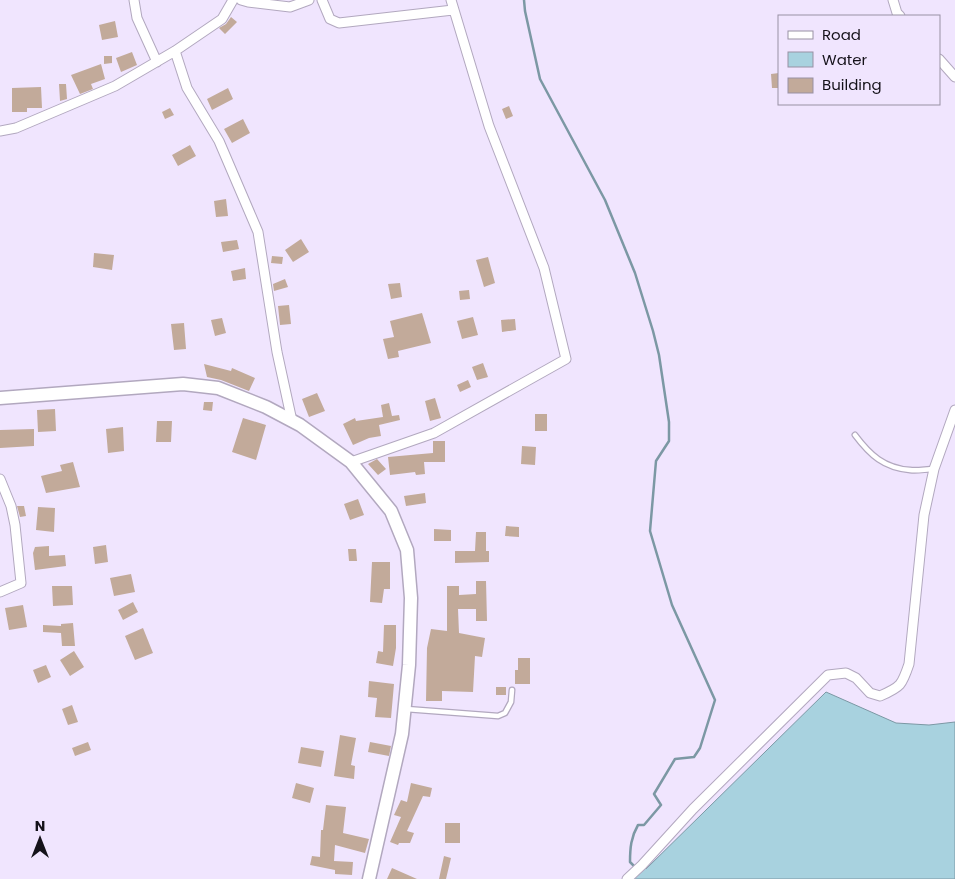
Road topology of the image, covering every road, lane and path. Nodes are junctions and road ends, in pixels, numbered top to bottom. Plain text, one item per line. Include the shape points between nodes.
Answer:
1 (134, 0) edge
2 (233, 0) edge
3 (242, 0) edge
4 (309, 0) edge
5 (322, 0) edge
6 (451, 0) edge
7 (894, 0) edge
8 (453, 10) junction
9 (899, 15) edge
10 (175, 51) junction
11 (940, 60) edge
12 (157, 62) junction
13 (955, 77) edge
14 (0, 131) edge
15 (0, 398) edge
16 (955, 410) edge
17 (292, 421) junction
18 (855, 435) dead end
19 (351, 462) junction
20 (934, 469) junction
21 (0, 478) edge
22 (0, 592) edge
23 (512, 690) dead end
24 (404, 708) junction
25 (369, 879) edge
26 (627, 879) edge

1 - 12 street via 137,18
2 - 10 street via 222,19
3 - 4 street via 290,7
5 - 8 street via 330,19 339,23
6 - 8 street
7 - 9 street
8 - 19 street via 489,126 544,268 566,359 434,432
10 - 12 street
10 - 17 street via 187,88 219,141 258,232 277,352
11 - 13 street
12 - 14 street via 115,86 16,128
15 - 17 street via 183,384 218,388
16 - 20 street
17 - 19 street
18 - 20 lane via 867,451 898,469
19 - 24 street via 391,511 407,550 411,598
20 - 26 street via 924,515 909,664 898,689 880,696 870,693 856,678 846,673 828,675
21 - 22 street via 15,525 21,583
23 - 24 lane via 511,702 505,713 498,716
24 - 25 street via 402,734

